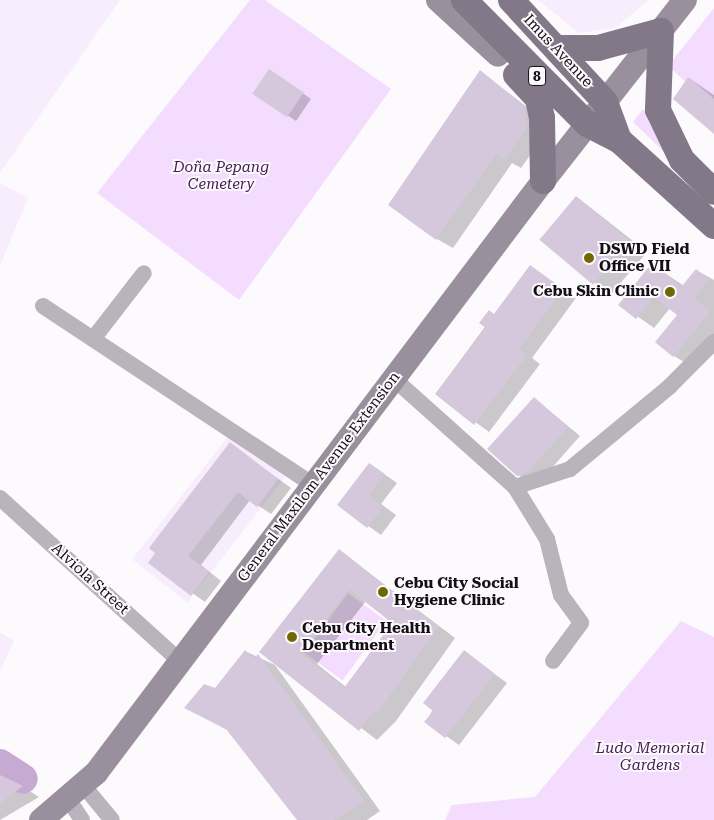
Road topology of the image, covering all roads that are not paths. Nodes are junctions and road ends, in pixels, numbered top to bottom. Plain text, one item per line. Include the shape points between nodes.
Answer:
1 (438, 0) edge
2 (464, 0) edge
3 (511, 0) edge
4 (685, 0) edge
5 (488, 26) junction
6 (661, 31) junction
7 (557, 48) junction
8 (498, 55) junction
9 (605, 102) junction
10 (587, 124) junction
11 (619, 140) junction
12 (543, 181) junction
13 (714, 192) edge
14 (714, 226) edge
15 (144, 273) dead end
16 (44, 306) dead end
17 (93, 339) junction
18 (714, 342) edge
19 (393, 378) junction
20 (312, 484) junction
21 (515, 487) junction
22 (0, 498) edge
23 (180, 661) junction
24 (553, 661) dead end
25 (76, 792) junction
26 (42, 820) edge
27 (82, 820) edge
28 (112, 820) edge

1 - 8 main road
2 - 5 main road, Imus Avenue / 8
3 - 7 main road, Imus Avenue / 8
4 - 6 main road, General Maxilom Avenue Extension
5 - 8 main road
5 - 10 main road, Imus Avenue / 8
6 - 7 main road via 598,48
6 - 9 main road, General Maxilom Avenue Extension
6 - 13 main road via 658,110 682,160
7 - 9 main road, Imus Avenue / 8
8 - 12 main road via 538,99 542,118
9 - 10 main road, General Maxilom Avenue Extension
9 - 11 main road, 8
10 - 11 main road, 8
10 - 12 main road, General Maxilom Avenue Extension
11 - 14 main road, 8
12 - 19 main road, General Maxilom Avenue Extension
15 - 17 street
16 - 17 street
17 - 20 street
18 - 21 street via 669,388 570,469
19 - 20 main road, General Maxilom Avenue Extension
19 - 21 street
20 - 23 main road, General Maxilom Avenue Extension
21 - 24 street via 552,548 561,595 582,623
22 - 23 street, Alviola Street
23 - 25 main road, General Maxilom Avenue Extension
25 - 26 main road, General Maxilom Avenue Extension
25 - 27 street
25 - 28 street

